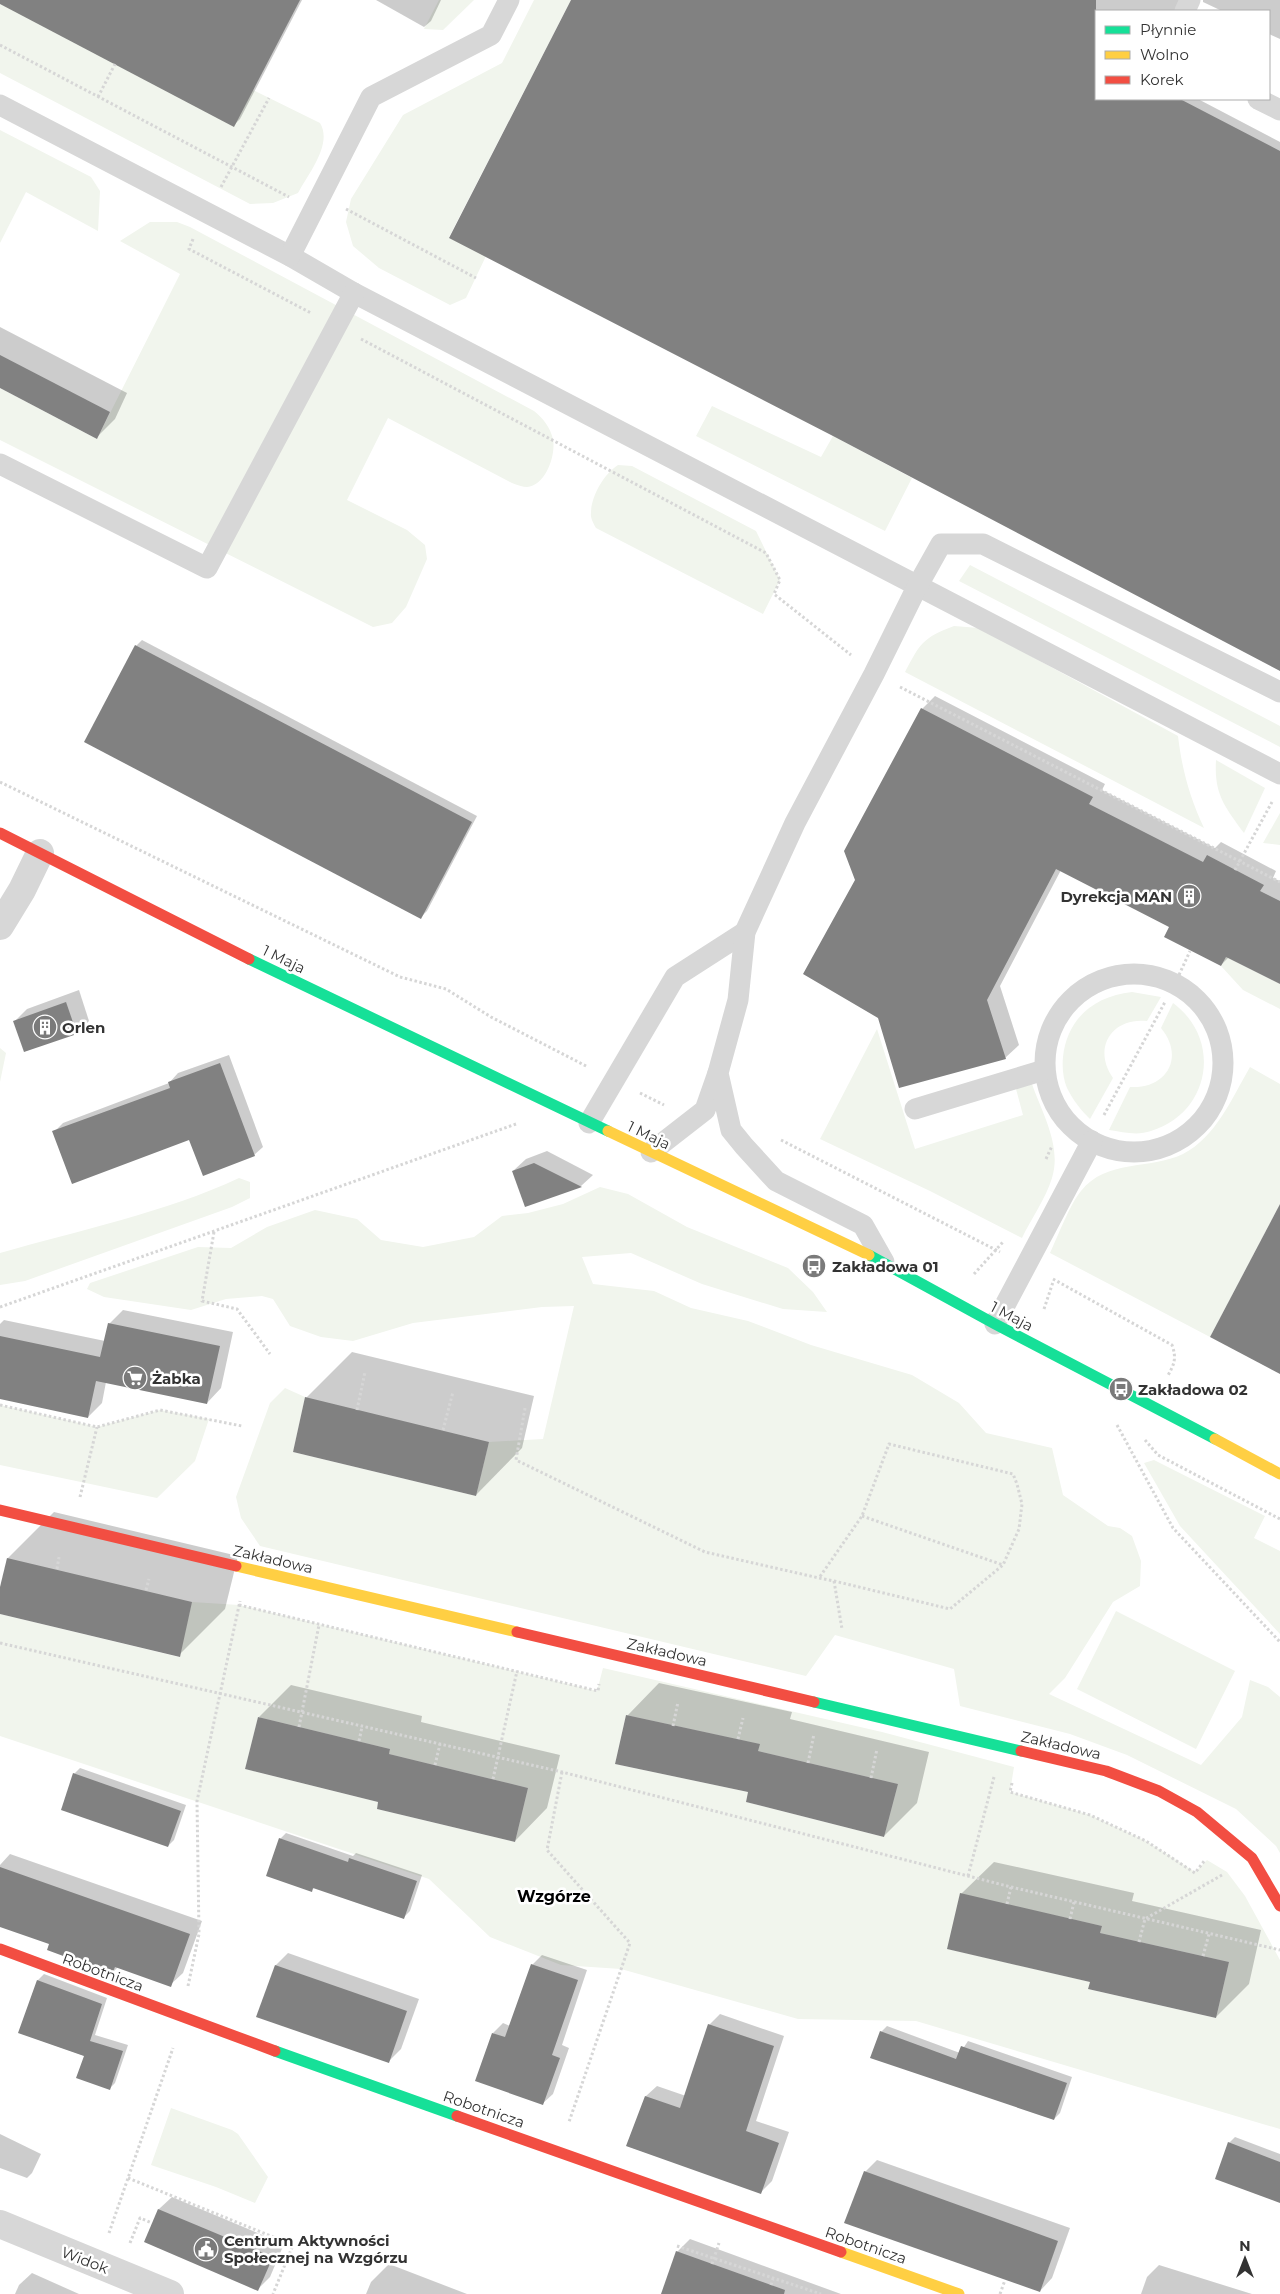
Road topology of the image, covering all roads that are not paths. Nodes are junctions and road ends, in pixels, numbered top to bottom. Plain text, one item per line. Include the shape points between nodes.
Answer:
1 (509, 0) edge
2 (1260, 100) edge
3 (0, 105) edge
4 (1280, 110) edge
5 (290, 256) junction
6 (354, 293) junction
7 (0, 464) edge
8 (918, 585) junction
9 (1280, 692) edge
10 (1278, 784) edge
11 (0, 833) edge
12 (40, 853) junction
13 (0, 926) edge
14 (745, 932) junction
15 (1044, 1070) junction
16 (718, 1073) junction
17 (914, 1109) dead end
18 (590, 1123) junction
19 (1092, 1141) junction
20 (651, 1152) junction
21 (884, 1262) junction
22 (995, 1324) junction
23 (1280, 1474) edge
24 (0, 1510) edge
25 (1280, 1906) edge
26 (0, 1950) edge
27 (0, 2224) edge
28 (170, 2294) edge
29 (959, 2294) edge

1 - 5 lane via 491,34 371,97
2 - 4 lane
3 - 5 lane
5 - 6 lane
6 - 7 lane via 208,568
6 - 8 lane
8 - 9 lane via 941,544 983,544
8 - 10 lane
8 - 14 lane via 795,823
11 - 12 street, 1 Maja
12 - 13 street
12 - 18 street, 1 Maja via 272,971
14 - 16 lane via 738,1000
14 - 18 lane via 675,977
15 - 17 lane
15 - 19 lane via 1050,1096 1064,1119
15 - 19 lane via 1046,1043 1058,1014 1079,992 1106,977 1137,973 1167,980 1194,996 1213,1020 1223,1050 1222,1080 1211,1109 1190,1133 1163,1148 1136,1152 1109,1149
16 - 20 lane via 705,1110
16 - 21 lane via 732,1130 744,1146 776,1181 863,1225
18 - 20 street, 1 Maja
19 - 22 lane
20 - 21 street, 1 Maja
21 - 22 street, 1 Maja
22 - 23 street, 1 Maja
24 - 25 street, Zakładowa via 1106,1771 1159,1791 1197,1812 1252,1858
26 - 29 street, Robotnicza
27 - 28 street, Widok

